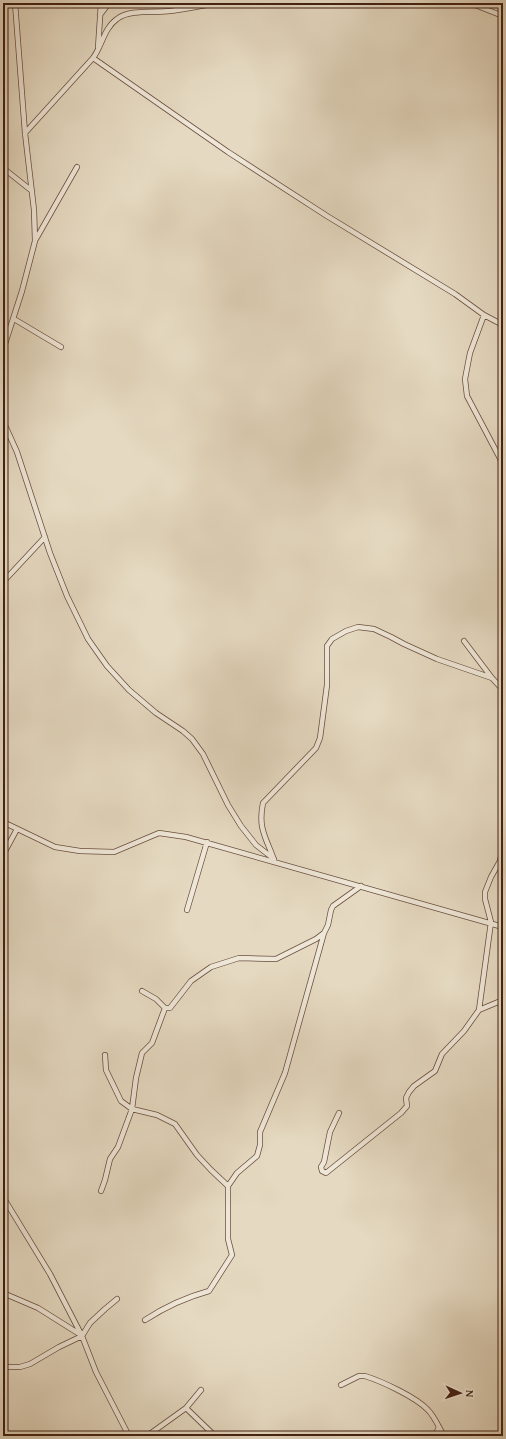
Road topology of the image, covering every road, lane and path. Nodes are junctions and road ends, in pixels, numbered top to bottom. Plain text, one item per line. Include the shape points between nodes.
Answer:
1 (15, 3) edge
2 (101, 3) edge
3 (109, 3) edge
4 (216, 3) edge
5 (470, 3) edge
6 (503, 16) edge
7 (99, 17) junction
8 (98, 52) junction
9 (93, 58) junction
10 (25, 134) junction
11 (77, 167) dead end
12 (3, 168) edge
13 (32, 191) junction
14 (35, 241) junction
15 (484, 314) junction
16 (14, 319) junction
17 (503, 325) edge
18 (61, 347) dead end
19 (3, 350) edge
20 (3, 421) edge
21 (503, 464) edge
22 (45, 537) junction
23 (3, 582) edge
24 (464, 641) dead end
25 (492, 678) junction
26 (503, 690) edge
27 (3, 822) edge
28 (17, 829) junction
29 (503, 837) edge
30 (207, 842) junction
31 (503, 848) edge
32 (3, 856) edge
33 (276, 861) junction
34 (361, 886) junction
35 (187, 910) dead end
36 (491, 922) junction
37 (503, 927) edge
38 (324, 933) junction
39 (142, 991) dead end
40 (503, 1000) edge
41 (166, 1008) junction
42 (479, 1010) junction
43 (105, 1054) dead end
44 (132, 1109) junction
45 (339, 1113) dead end
46 (228, 1186) junction
47 (101, 1190) dead end
48 (3, 1197) edge
49 (503, 1272) edge
50 (503, 1283) edge
51 (3, 1293) edge
52 (118, 1299) dead end
53 (146, 1320) dead end
54 (82, 1336) junction
55 (3, 1367) edge
56 (341, 1385) dead end
57 (201, 1390) dead end
58 (186, 1408) junction
59 (439, 1427) junction
60 (129, 1436) edge
61 (147, 1436) edge
62 (215, 1436) edge
63 (435, 1436) edge
64 (444, 1436) edge

1 - 10 street
2 - 7 street
3 - 7 street
4 - 8 street via 170,11 131,13 117,18 108,29
5 - 6 street
7 - 8 street
8 - 9 street
9 - 10 street
9 - 15 street via 228,152
10 - 13 street
11 - 14 street
12 - 13 street
13 - 14 street
14 - 16 street
15 - 17 street
15 - 21 street via 470,353 465,379 467,396
16 - 18 street
16 - 19 street
20 - 22 street via 17,452
22 - 23 street
22 - 33 street via 85,634 107,666 129,690 192,739 203,754 241,826 256,845
24 - 25 street
25 - 26 street
25 - 33 street via 437,659 374,629 358,627 332,639 327,646 327,685 320,738 316,748 263,803 260,815 261,828
27 - 28 street
28 - 30 street via 55,847 80,851 114,852 162,833
28 - 32 street
29 - 31 street
30 - 33 street
30 - 35 street
31 - 36 street via 500,861 485,892
33 - 34 street
34 - 36 street
34 - 38 street via 333,906
36 - 37 street
36 - 42 street
38 - 41 street via 276,959 239,958 211,967 191,981 170,1008
38 - 46 street via 285,1073 260,1132 257,1156 237,1173
39 - 41 street
40 - 42 street
41 - 44 street via 152,1043 142,1053
42 - 45 street via 464,1031 442,1054 435,1071 408,1092 406,1106 401,1113 326,1173 321,1167 330,1132
43 - 44 street via 106,1070 114,1088 122,1101
44 - 46 street via 157,1115 175,1124 197,1155
44 - 47 street via 118,1148 110,1159
46 - 53 street via 228,1239 232,1255 209,1291 191,1296
48 - 54 street via 50,1274
49 - 50 street
51 - 54 street via 38,1308
52 - 54 street via 90,1323
54 - 55 street via 30,1364
54 - 60 street via 96,1372
56 - 59 street via 359,1376 370,1378 418,1402 428,1410
57 - 58 street
58 - 61 street
58 - 62 street
59 - 63 street
59 - 64 street

